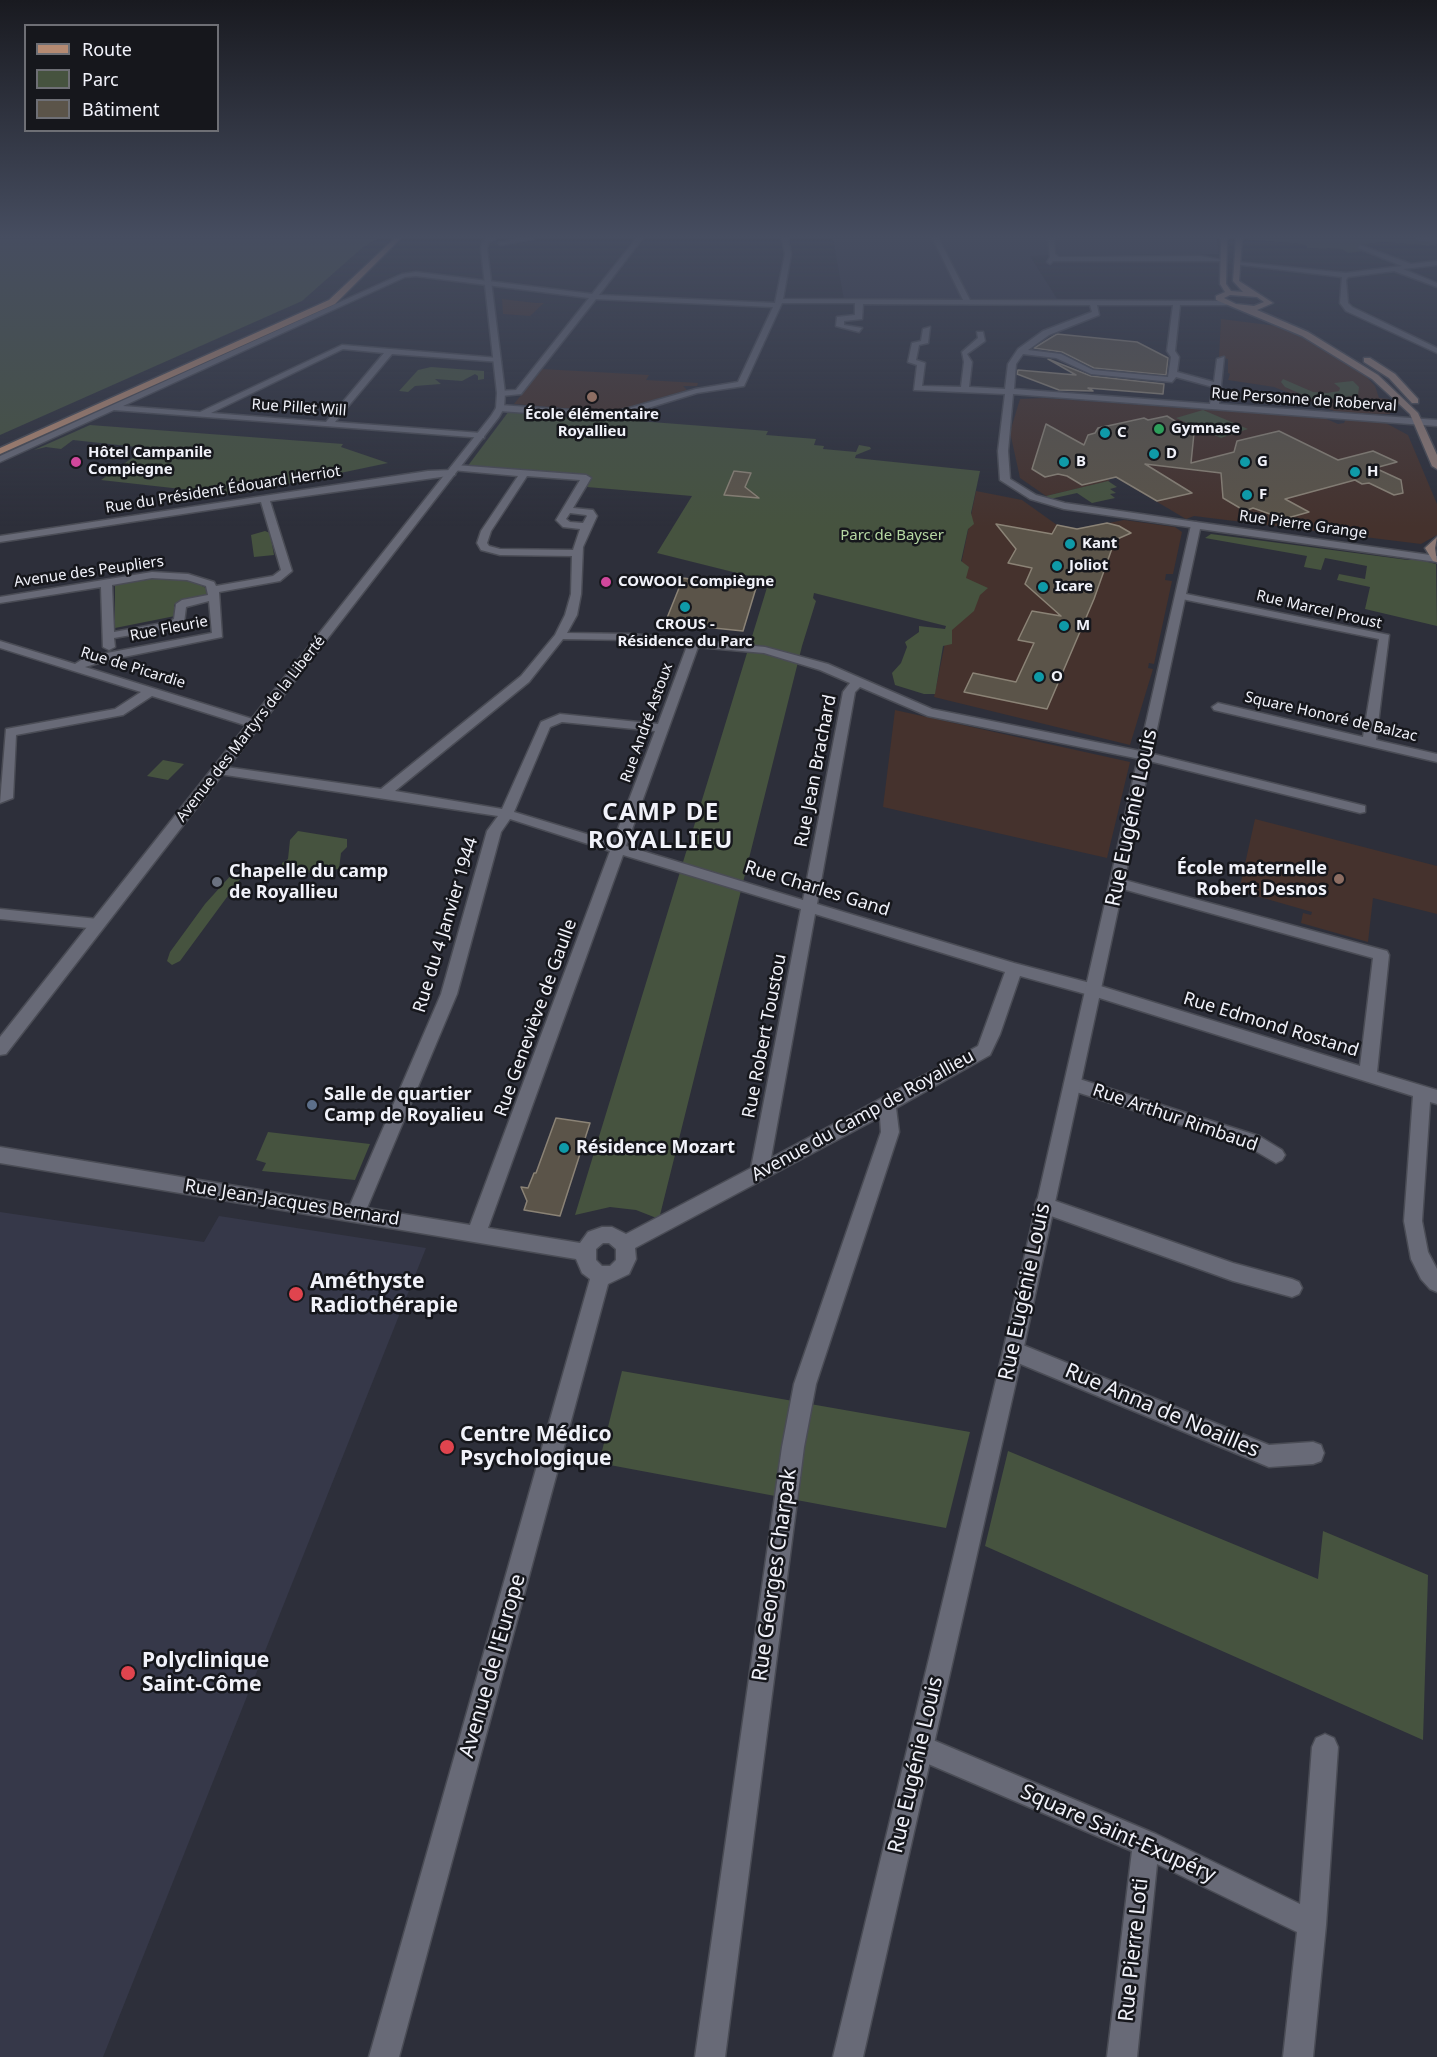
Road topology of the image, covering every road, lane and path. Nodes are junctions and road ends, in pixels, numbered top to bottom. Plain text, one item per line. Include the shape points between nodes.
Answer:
1 (246, 335) edge
2 (258, 335) edge
3 (273, 335) edge
4 (495, 335) edge
5 (563, 335) edge
6 (763, 335) edge
7 (926, 335) edge
8 (980, 335) edge
9 (1043, 335) edge
10 (1173, 335) edge
11 (1307, 335) edge
12 (1403, 335) edge
13 (390, 351) junction
14 (1021, 351) junction
15 (1437, 351) edge
16 (1359, 354) dead end
17 (1221, 359) dead end
18 (498, 360) junction
19 (1172, 373) junction
20 (1218, 387) junction
21 (965, 390) junction
22 (1008, 392) junction
23 (501, 393) junction
24 (1214, 407) junction
25 (114, 408) junction
26 (500, 408) junction
27 (201, 415) junction
28 (1418, 421) junction
29 (1434, 422) edge
30 (329, 424) junction
31 (481, 436) junction
32 (1437, 443) edge
33 (0, 444) edge
34 (0, 451) edge
35 (0, 459) edge
36 (1437, 466) edge
37 (453, 470) junction
38 (524, 474) junction
39 (265, 499) junction
40 (566, 510) junction
41 (1197, 525) junction
42 (586, 526) junction
43 (0, 539) edge
44 (1433, 544) edge
45 (578, 553) junction
46 (1405, 553) junction
47 (1437, 559) edge
48 (106, 582) junction
49 (213, 594) junction
50 (1181, 596) junction
51 (0, 600) edge
52 (109, 636) junction
53 (560, 636) junction
54 (694, 643) junction
55 (0, 644) edge
56 (109, 656) junction
57 (76, 668) junction
58 (858, 681) junction
59 (151, 691) junction
60 (1218, 707) dead end
61 (255, 724) junction
62 (661, 728) junction
63 (1369, 742) junction
64 (1145, 756) junction
65 (1437, 758) edge
66 (219, 770) junction
67 (384, 794) junction
68 (0, 799) edge
69 (1360, 809) dead end
70 (506, 815) junction
71 (619, 849) junction
72 (1118, 883) junction
73 (809, 905) junction
74 (0, 914) edge
75 (98, 924) junction
76 (1014, 969) junction
77 (1094, 990) junction
78 (0, 1049) edge
79 (1368, 1075) junction
80 (1073, 1084) junction
81 (1429, 1094) edge
82 (887, 1105) junction
83 (0, 1155) edge
84 (1276, 1155) dead end
85 (759, 1173) junction
86 (1044, 1205) junction
87 (355, 1214) junction
88 (476, 1234) junction
89 (625, 1244) junction
90 (585, 1252) junction
91 (601, 1275) junction
92 (1437, 1283) edge
93 (1292, 1288) dead end
94 (1013, 1351) junction
95 (1313, 1453) dead end
96 (1325, 1747) dead end
97 (921, 1748) junction
98 (1146, 1844) junction
99 (1312, 1925) junction
100 (384, 2057) edge
101 (710, 2057) edge
102 (848, 2057) edge
103 (1122, 2057) edge
104 (1298, 2057) edge

1 - 33 main road
2 - 34 main road
3 - 25 street
4 - 18 street
5 - 23 street via 518,392
6 - 26 street via 738,386 696,391 612,416
7 - 21 street, Rue Personne de Roberval via 924,343 916,343 912,362 921,363 917,388
8 - 21 street via 982,339 966,354
9 - 14 street
10 - 19 street
11 - 28 main road via 1358,365
12 - 15 street
13 - 18 street
13 - 27 street via 338,348
13 - 30 street
14 - 19 street via 1058,356 1092,372 1172,380
14 - 22 street via 1012,364
16 - 29 main road via 1392,376
17 - 20 street
18 - 23 street
19 - 20 street
20 - 24 street
21 - 22 street, Rue Personne de Roberval
22 - 24 street, Rue Personne de Roberval
22 - 41 street, Rue Pierre Grange via 1003,451 1005,480 1010,485 1064,506
23 - 26 street
24 - 28 street, Rue Personne de Roberval
25 - 27 street, Rue Pillet Will
25 - 35 street
26 - 31 street, Avenue des Martyrs de la Liberté
27 - 30 street, Rue Pillet Will
28 - 29 street, Rue Personne de Roberval
28 - 36 main road
29 - 32 main road
30 - 31 street, Rue Pillet Will
31 - 37 street, Avenue des Martyrs de la Liberté
37 - 38 street, Rue du Président Édouard Herriot
37 - 39 street, Rue du Président Édouard Herriot
37 - 61 street, Avenue des Martyrs de la Liberté
38 - 40 street, Rue du Président Édouard Herriot via 586,478
38 - 45 street via 486,531 482,543 485,548 500,552
39 - 43 street, Rue du Président Édouard Herriot
39 - 49 street, Rue Fleurie via 287,571 276,579
40 - 42 street via 563,523
40 - 42 street via 590,512 592,516
41 - 46 street, Rue Pierre Grange
41 - 50 street, Rue Eugénie Louis
42 - 45 street
44 - 46 street, Rue Pierre Grange
44 - 47 main road
45 - 53 street via 576,594 569,621
46 - 47 street, Rue Pierre Grange
48 - 49 street, Avenue des Peupliers via 171,575 210,584
48 - 51 street, Avenue des Peupliers
48 - 52 street
49 - 52 street via 180,606 180,621 171,625
49 - 56 street, Rue Fleurie via 218,635
50 - 63 street, Rue Marcel Proust via 1385,637
50 - 64 street, Rue Eugénie Louis
52 - 56 street
53 - 54 street
53 - 67 street via 525,679
54 - 58 street via 765,650
54 - 62 street, Rue André Astoux
55 - 57 street, Rue de Picardie
56 - 57 street, Rue Fleurie
57 - 59 street, Rue de Picardie
58 - 64 street via 928,712
58 - 73 street, Rue Jean Brachard via 849,692
59 - 61 street, Rue de Picardie
59 - 68 street via 120,712 10,732 6,798
60 - 63 street, Square Honoré de Balzac
61 - 66 street, Avenue des Martyrs de la Liberté
62 - 70 street, Rue du 4 Janvier 1944 via 560,718 545,725
62 - 71 street, Rue André Astoux
63 - 65 street, Square Honoré de Balzac
64 - 69 street
64 - 72 street, Rue Eugénie Louis
66 - 67 street, Rue Charles Gand
66 - 75 street, Avenue des Martyrs de la Liberté
67 - 70 street, Rue Charles Gand
70 - 71 street, Rue Charles Gand
70 - 87 street, Rue du 4 Janvier 1944 via 494,831 449,994
71 - 73 street, Rue Charles Gand
71 - 88 street, Rue Geneviève de Gaulle
72 - 77 street, Rue Eugénie Louis
72 - 79 street via 1381,955
73 - 76 street, Rue Charles Gand
73 - 85 street, Rue Robert Toustou
74 - 75 street
75 - 78 street, Avenue des Martyrs de la Liberté
76 - 77 street
76 - 82 street, Avenue du Camp de Royallieu via 984,1050
77 - 79 street, Rue Edmond Rostand
77 - 80 street, Rue Eugénie Louis
79 - 81 street, Rue Edmond Rostand
80 - 84 street, Rue Arthur Rimbaud via 1253,1141
80 - 86 street, Rue Eugénie Louis
81 - 92 street via 1413,1221 1418,1253
82 - 85 street, Avenue du Camp de Royallieu
82 - 101 street, Rue Georges Charpak via 890,1132 805,1384 793,1447
83 - 87 street, Rue Jean-Jacques Bernard
85 - 89 street, Avenue du Camp de Royallieu
86 - 93 street via 1233,1272
86 - 94 street, Rue Eugénie Louis
87 - 88 street, Rue Jean-Jacques Bernard
88 - 90 street, Rue Jean-Jacques Bernard
89 - 90 street via 608,1236 590,1243
89 - 91 street via 627,1262 621,1270
90 - 91 street via 585,1262
91 - 100 street, Avenue de l'Europe
94 - 95 street, Rue Anna de Noailles via 1269,1456
94 - 97 street, Rue Eugénie Louis
96 - 99 street
97 - 98 street, Square Saint-Exupéry
97 - 102 street, Rue Eugénie Louis
98 - 99 street, Square Saint-Exupéry
98 - 103 street, Rue Pierre Loti
99 - 104 street

